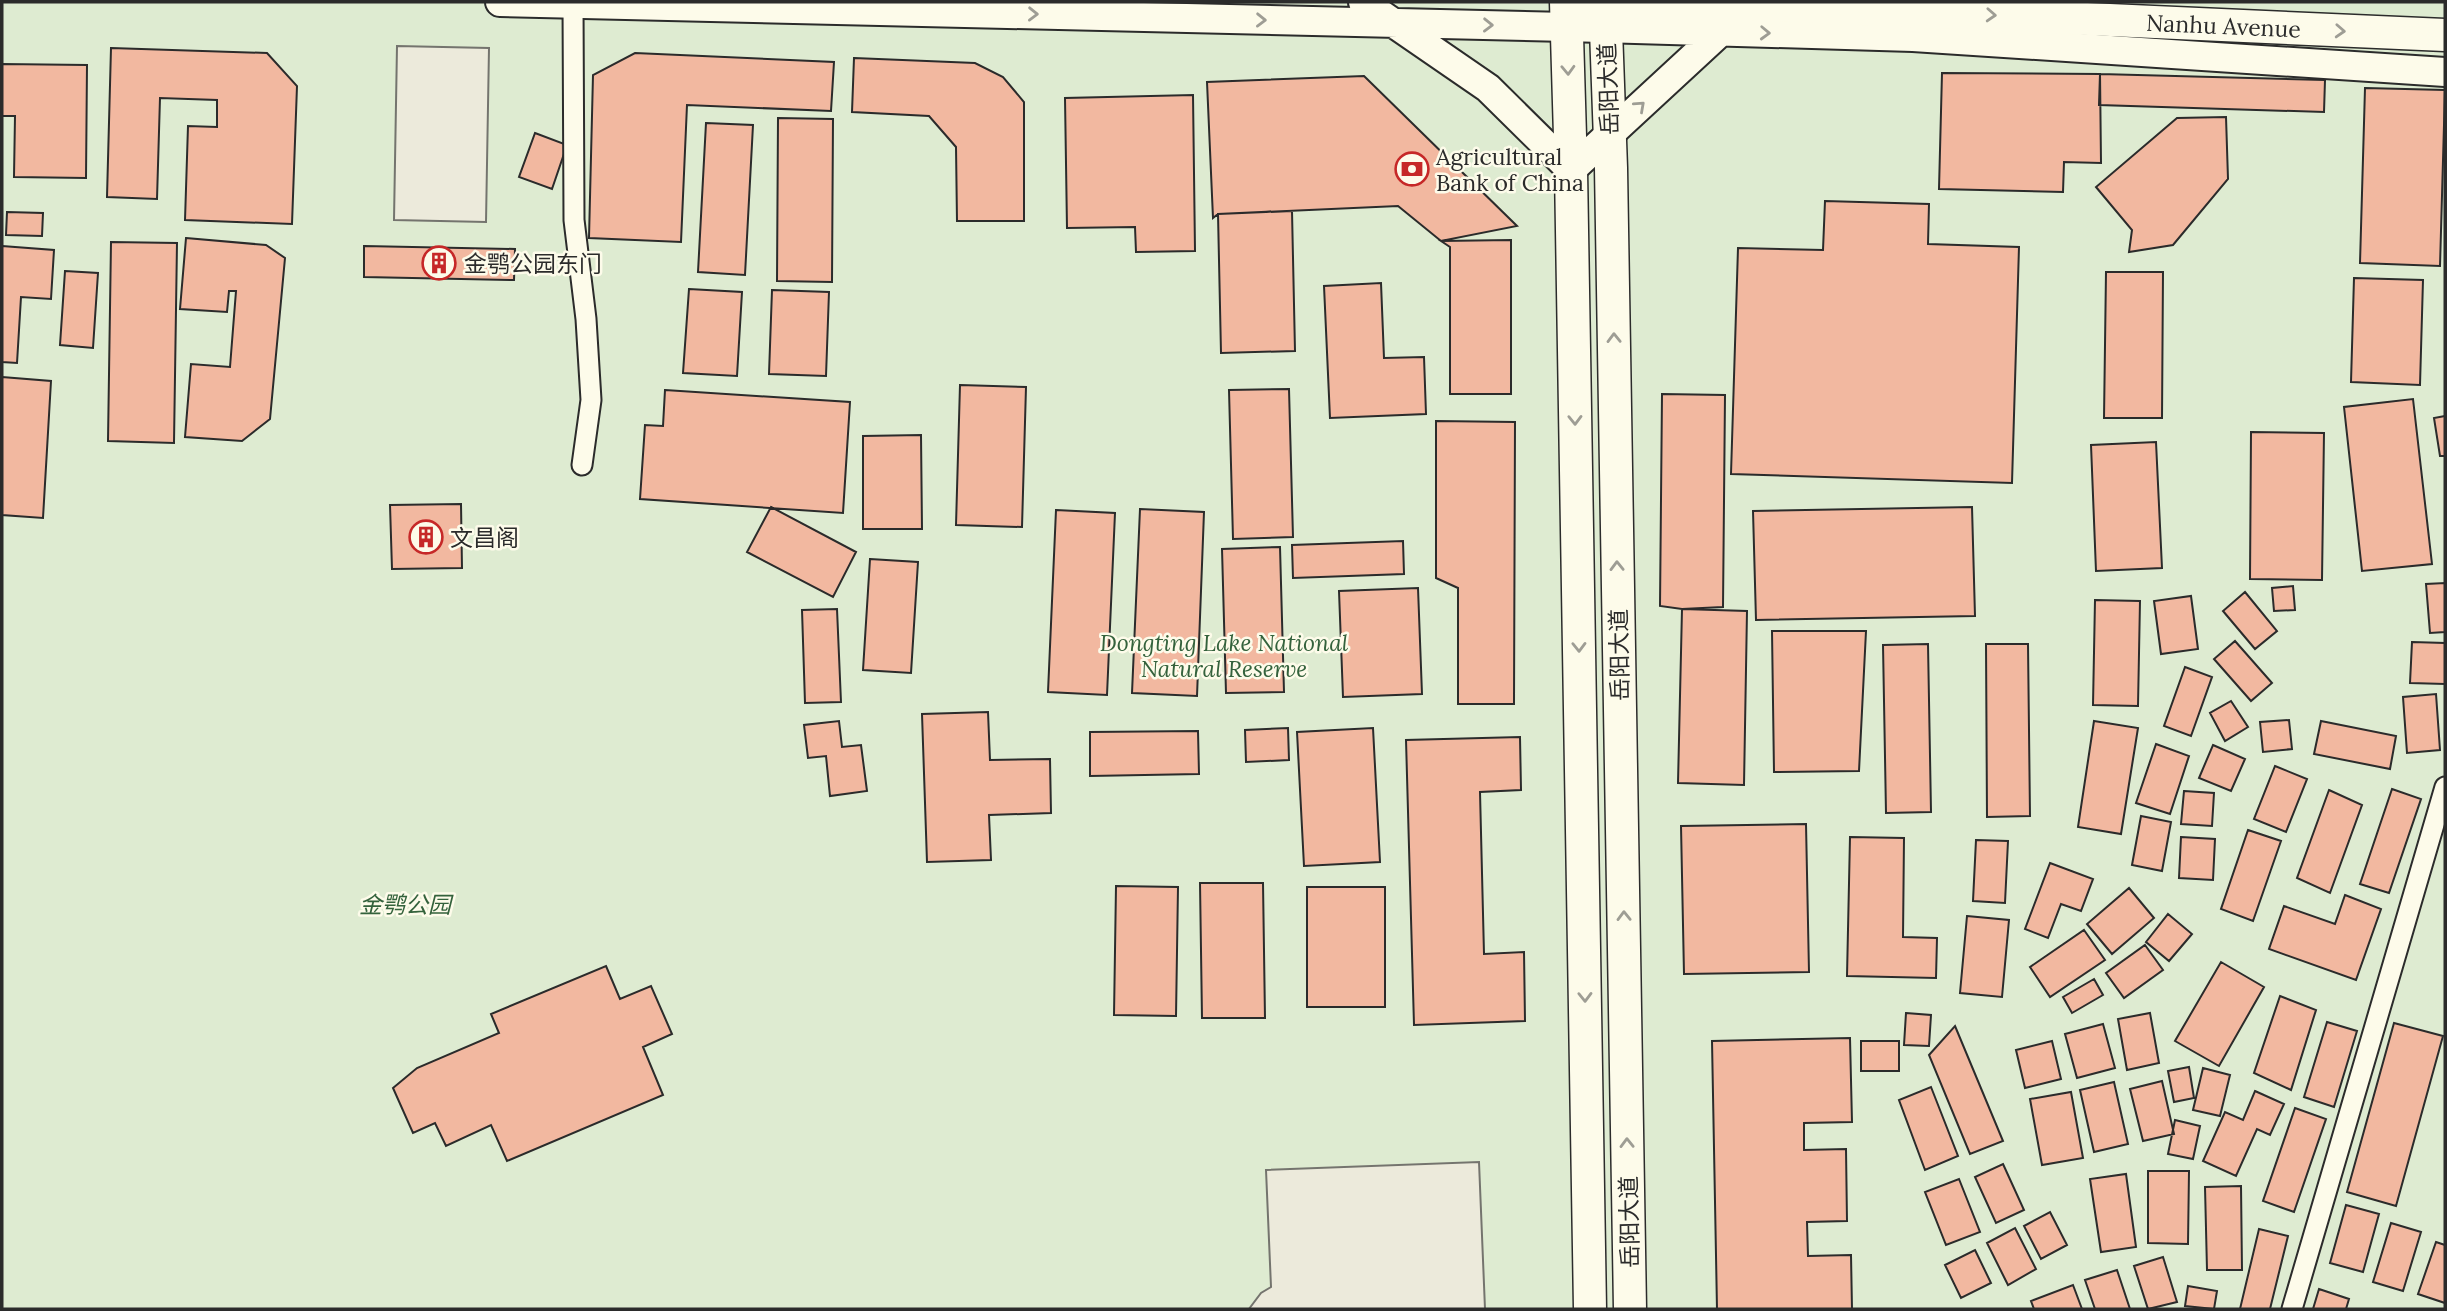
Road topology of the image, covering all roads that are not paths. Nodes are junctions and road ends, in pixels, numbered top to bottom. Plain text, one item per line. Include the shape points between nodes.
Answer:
1 (500, 2) edge
2 (1363, 2) edge
3 (573, 4) junction
4 (1751, 4) junction
5 (1588, 10) edge
6 (1393, 23) junction
7 (1721, 31) junction
8 (2445, 35) edge
9 (2445, 72) edge
10 (1609, 134) junction
11 (1571, 170) junction
12 (582, 465) dead end
13 (2445, 786) edge
14 (1590, 1309) edge
15 (1630, 1309) edge
16 (2292, 1309) edge

1 - 3 main road
2 - 6 main road
3 -> 6 main road
3 - 12 street via 574,220 592,400
4 - 5 main road, Nanhu Avenue
4 - 7 main road
4 -> 8 main road, Nanhu Avenue
6 -> 5 main road
5 - 7 main road
5 - 10 main road, 岳阳大道
5 -> 11 main road, 岳阳大道
6 - 11 main road via 1488,88
7 -> 9 main road via 1927,38
10 -> 7 main road
10 - 11 main road
15 -> 10 main road, 岳阳大道
11 -> 14 main road, 岳阳大道
13 - 16 street

